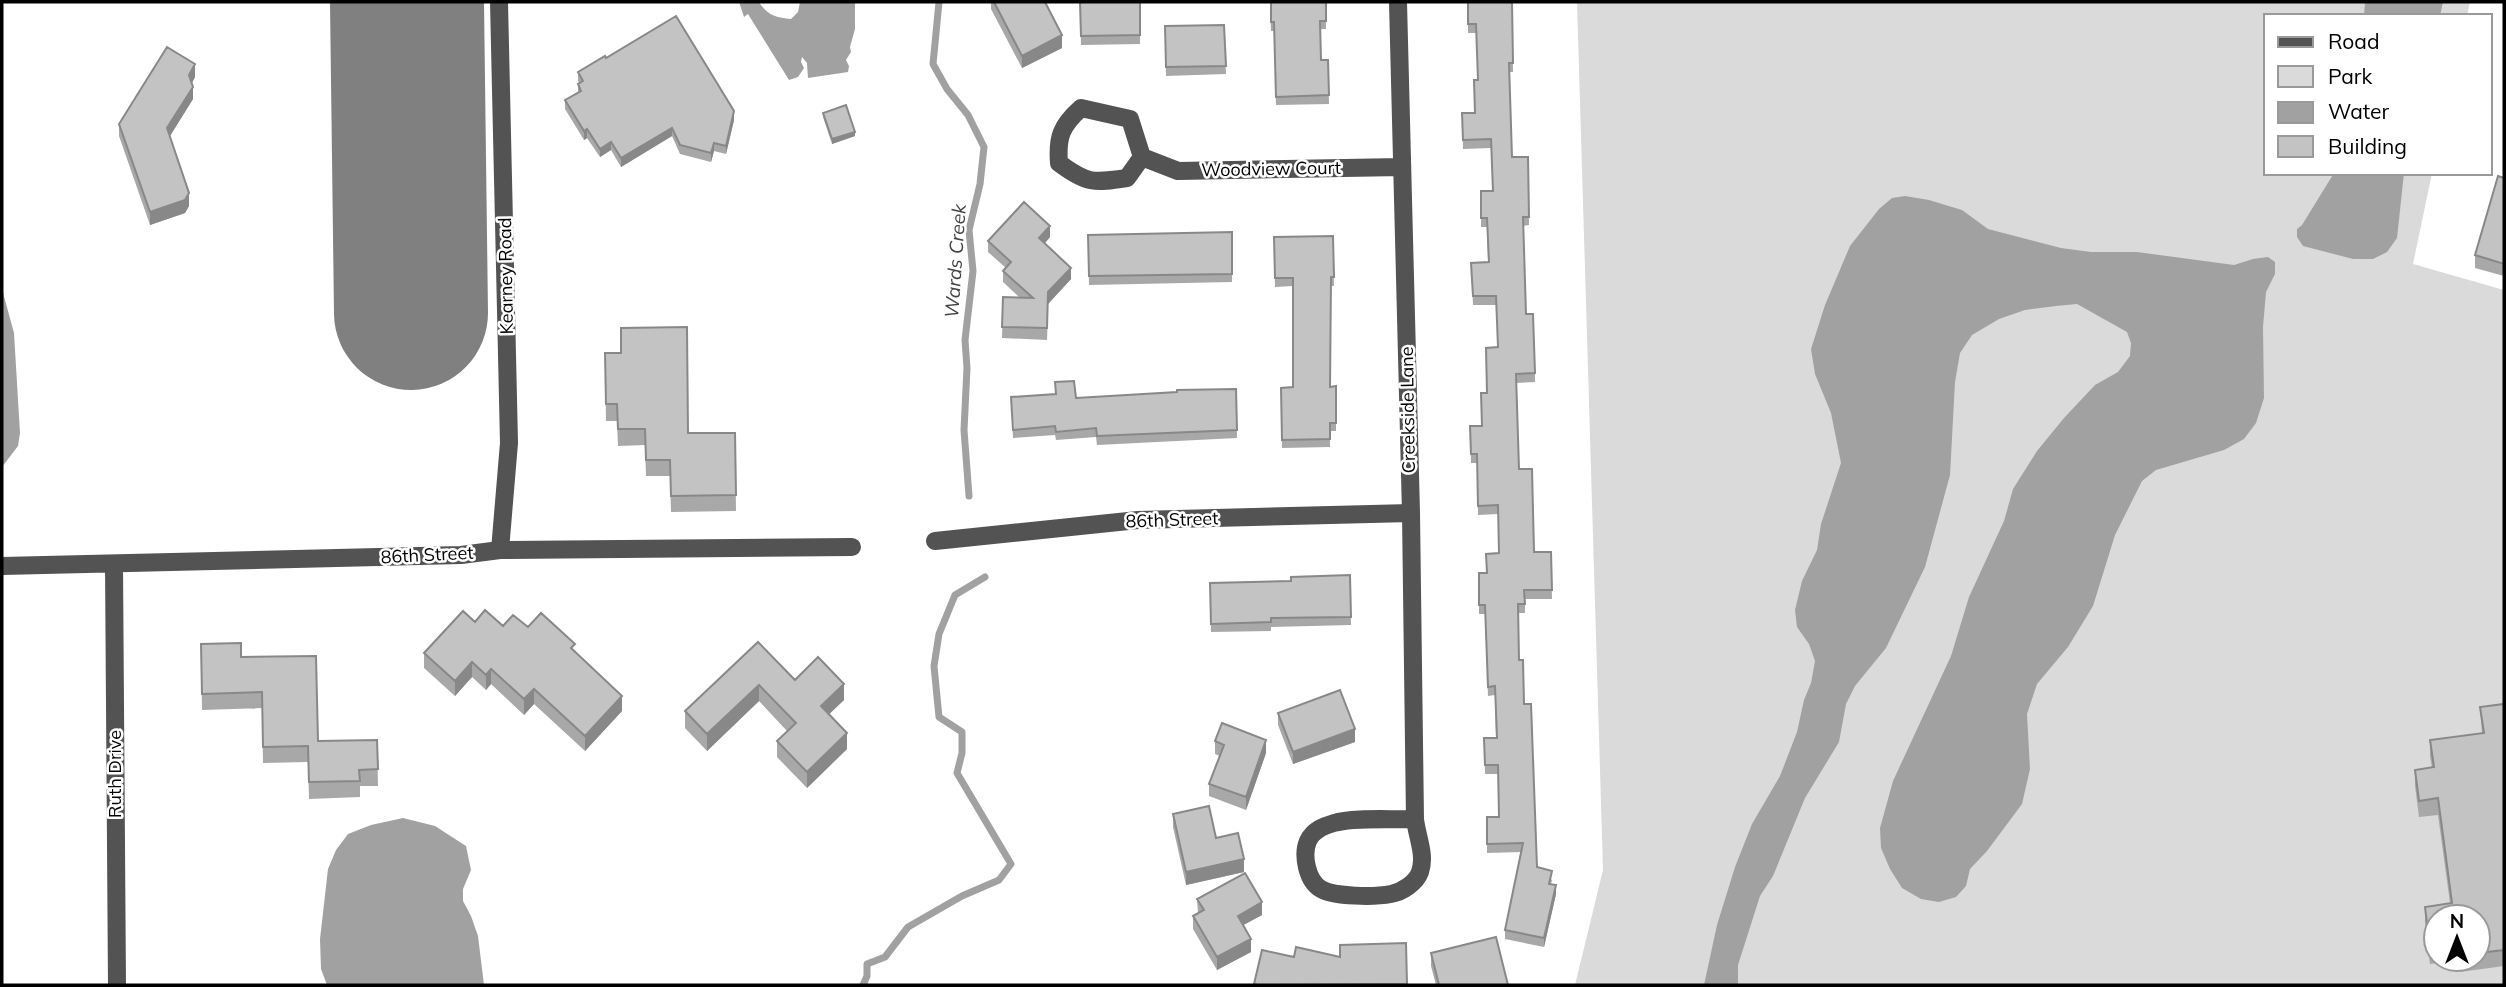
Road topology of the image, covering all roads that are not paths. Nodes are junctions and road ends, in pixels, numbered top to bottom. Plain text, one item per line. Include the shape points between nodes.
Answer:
1 (499, 2) edge
2 (1398, 2) edge
3 (1142, 157) junction
4 (1402, 167) junction
5 (1410, 513) junction
6 (935, 541) dead end
7 (852, 547) dead end
8 (500, 550) junction
9 (114, 564) junction
10 (2, 566) edge
11 (1415, 819) junction
12 (117, 985) edge

1 - 8 street, Kearney Road via 509,443
2 - 4 street, Creekside Lane
3 - 3 street via 1127,177 1098,183 1078,177 1059,163 1058,144 1066,122 1081,108 1130,119
3 - 4 street, Woodview Court via 1178,171
4 - 5 street, Creekside Lane
5 - 6 street, 86th Street via 1138,520
5 - 11 street, Creekside Lane
7 - 8 street, 86th Street
8 - 9 street, 86th Street via 461,555
9 - 10 street, 86th Street
9 - 12 street, Ruth Drive
11 - 11 street, Creekside Lane via 1337,821 1317,829 1308,841 1305,858 1310,877 1320,889 1336,894 1391,894 1406,888 1419,874 1423,855

